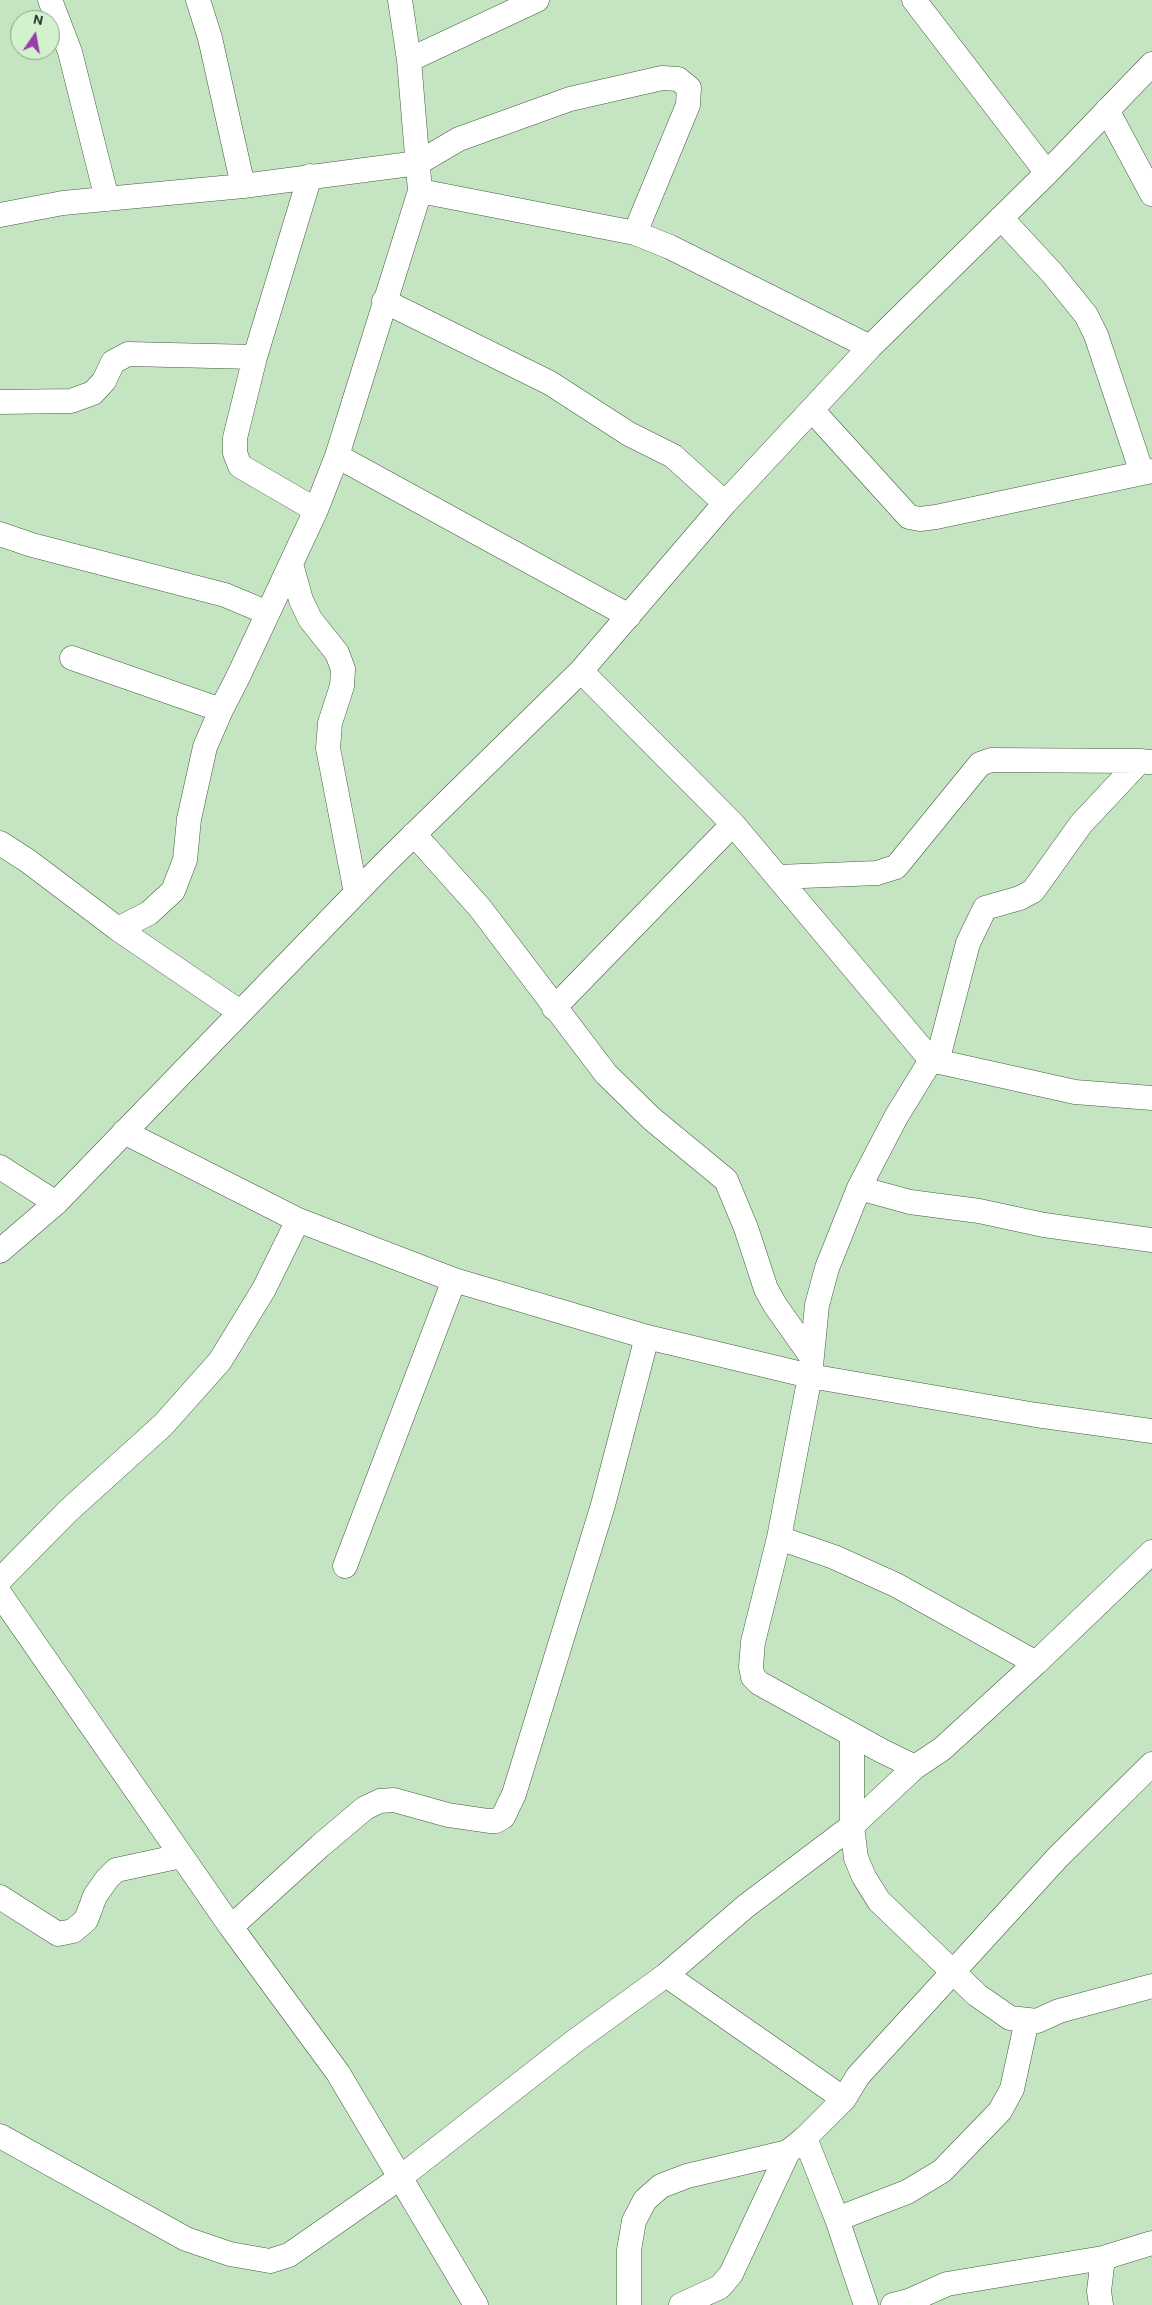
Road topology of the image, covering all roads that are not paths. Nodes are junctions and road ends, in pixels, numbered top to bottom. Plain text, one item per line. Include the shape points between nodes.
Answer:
1 (50, 0) edge
2 (198, 0) edge
3 (400, 0) edge
4 (537, 0) edge
5 (914, 0) edge
6 (409, 60) junction
7 (1152, 64) edge
8 (1107, 110) junction
9 (418, 163) junction
10 (1047, 173) junction
11 (310, 176) junction
12 (243, 186) junction
13 (420, 191) junction
14 (1152, 194) edge
15 (108, 199) junction
16 (0, 215) edge
17 (1001, 218) junction
18 (635, 233) junction
19 (384, 302) junction
20 (870, 347) junction
21 (254, 357) junction
22 (0, 402) edge
23 (812, 410) junction
24 (336, 456) junction
25 (1147, 472) edge
26 (725, 503) junction
27 (316, 510) junction
28 (0, 534) edge
29 (291, 564) junction
30 (268, 613) junction
31 (629, 616) junction
32 (72, 658) dead end
33 (581, 671) junction
34 (221, 710) junction
35 (1146, 762) edge
36 (733, 824) junction
37 (414, 834) junction
38 (0, 843) edge
39 (778, 877) junction
40 (356, 893) junction
41 (118, 929) junction
42 (554, 1008) junction
43 (240, 1012) junction
44 (934, 1061) junction
45 (1152, 1098) edge
46 (124, 1132) junction
47 (0, 1167) edge
48 (859, 1188) junction
49 (56, 1203) junction
50 (298, 1220) junction
51 (1152, 1240) edge
52 (0, 1251) edge
53 (454, 1280) junction
54 (647, 1337) junction
55 (811, 1366) junction
56 (1152, 1431) edge
57 (779, 1538) junction
58 (1152, 1552) edge
59 (345, 1566) dead end
60 (0, 1580) edge
61 (0, 1594) edge
62 (1036, 1663) junction
63 (852, 1735) junction
64 (1152, 1764) edge
65 (915, 1767) junction
66 (852, 1826) junction
67 (181, 1856) junction
68 (0, 1897) edge
69 (231, 1927) junction
70 (954, 1973) junction
71 (666, 1975) junction
72 (1152, 1986) edge
73 (1027, 2020) junction
74 (844, 2099) junction
75 (0, 2136) edge
76 (796, 2145) junction
77 (401, 2177) junction
78 (837, 2219) junction
79 (1152, 2243) edge
80 (1103, 2258) junction
81 (476, 2305) edge
82 (629, 2305) edge
83 (681, 2305) edge
84 (866, 2305) edge
85 (893, 2305) edge
86 (1101, 2305) edge

1 - 15 street via 70,52
2 - 12 street via 210,38
3 - 6 street
4 - 6 street
5 - 10 street
6 - 9 street
7 - 8 street
8 - 10 street
8 - 14 street
9 - 11 street
9 - 13 street
9 - 18 street via 459,139 570,99 662,78 678,79 689,88 688,105
10 - 17 street
11 - 12 street
11 - 21 street
12 - 15 street
13 - 18 street
13 - 19 street
15 - 16 street
17 - 20 street
17 - 25 street via 1086,315
18 - 20 street via 670,247
19 - 24 street
19 - 26 street via 550,383 629,434 673,456
20 - 23 street
21 - 22 street via 128,354 113,362 104,381 93,393 71,400
21 - 27 street via 235,438 235,453 240,466
23 - 25 street via 909,517 936,517
23 - 26 street
24 - 27 street
24 - 31 street
26 - 31 street
27 - 29 street
28 - 30 street via 225,595
29 - 30 street
29 - 40 street via 310,620 337,653 343,669 342,686 330,723 328,748
30 - 34 street
31 - 33 street
32 - 34 street
33 - 36 street
33 - 37 street
34 - 41 street via 205,747 189,819 185,860 173,891 149,913
35 - 39 street via 991,760 980,764 896,867 876,873
35 - 44 street via 1081,824 1033,891 985,908 968,943
36 - 39 street
36 - 42 street
37 - 40 street
37 - 42 street via 480,908
38 - 41 street
39 - 44 street
40 - 43 street
41 - 43 street
42 - 55 street via 606,1074 652,1118 726,1180 766,1289
43 - 46 street
44 - 45 street via 1075,1092
44 - 48 street via 896,1117
46 - 49 street
46 - 50 street
47 - 49 street
48 - 51 street via 910,1202
48 - 55 street via 816,1305
49 - 52 street
50 - 53 street
50 - 60 street via 264,1289 220,1361 163,1425 68,1511
53 - 54 street
53 - 59 street
54 - 55 street
54 - 69 street via 603,1505 514,1794 503,1817 489,1821 394,1800 380,1801 365,1808 320,1846
55 - 56 street via 1036,1415
55 - 57 street
57 - 62 street via 834,1557 896,1585
57 - 63 street via 753,1642 750,1667 753,1677
58 - 62 street
61 - 67 street
62 - 65 street via 942,1749
63 - 65 street
63 - 66 street
64 - 70 street via 1058,1857
65 - 66 street
66 - 70 street via 856,1858 879,1900
66 - 71 street via 746,1906
67 - 68 street via 116,1870 96,1896 86,1920 73,1931 58,1934
67 - 69 street
69 - 77 street via 338,2073
70 - 73 street via 977,1995 1010,2018
70 - 74 street via 858,2076
71 - 74 street
71 - 77 street
72 - 73 street via 1059,2011 1036,2021
73 - 78 street via 1012,2089 1000,2112 942,2171 907,2192
74 - 76 street
75 - 77 street via 186,2239 230,2254 270,2261 289,2255
76 - 78 street
76 - 82 street via 687,2176 661,2186 645,2200 634,2222 629,2250
76 - 83 street via 731,2274 720,2287
77 - 81 street
78 - 84 street
79 - 80 street
80 - 85 street via 947,2284
80 - 86 street via 1099,2292

